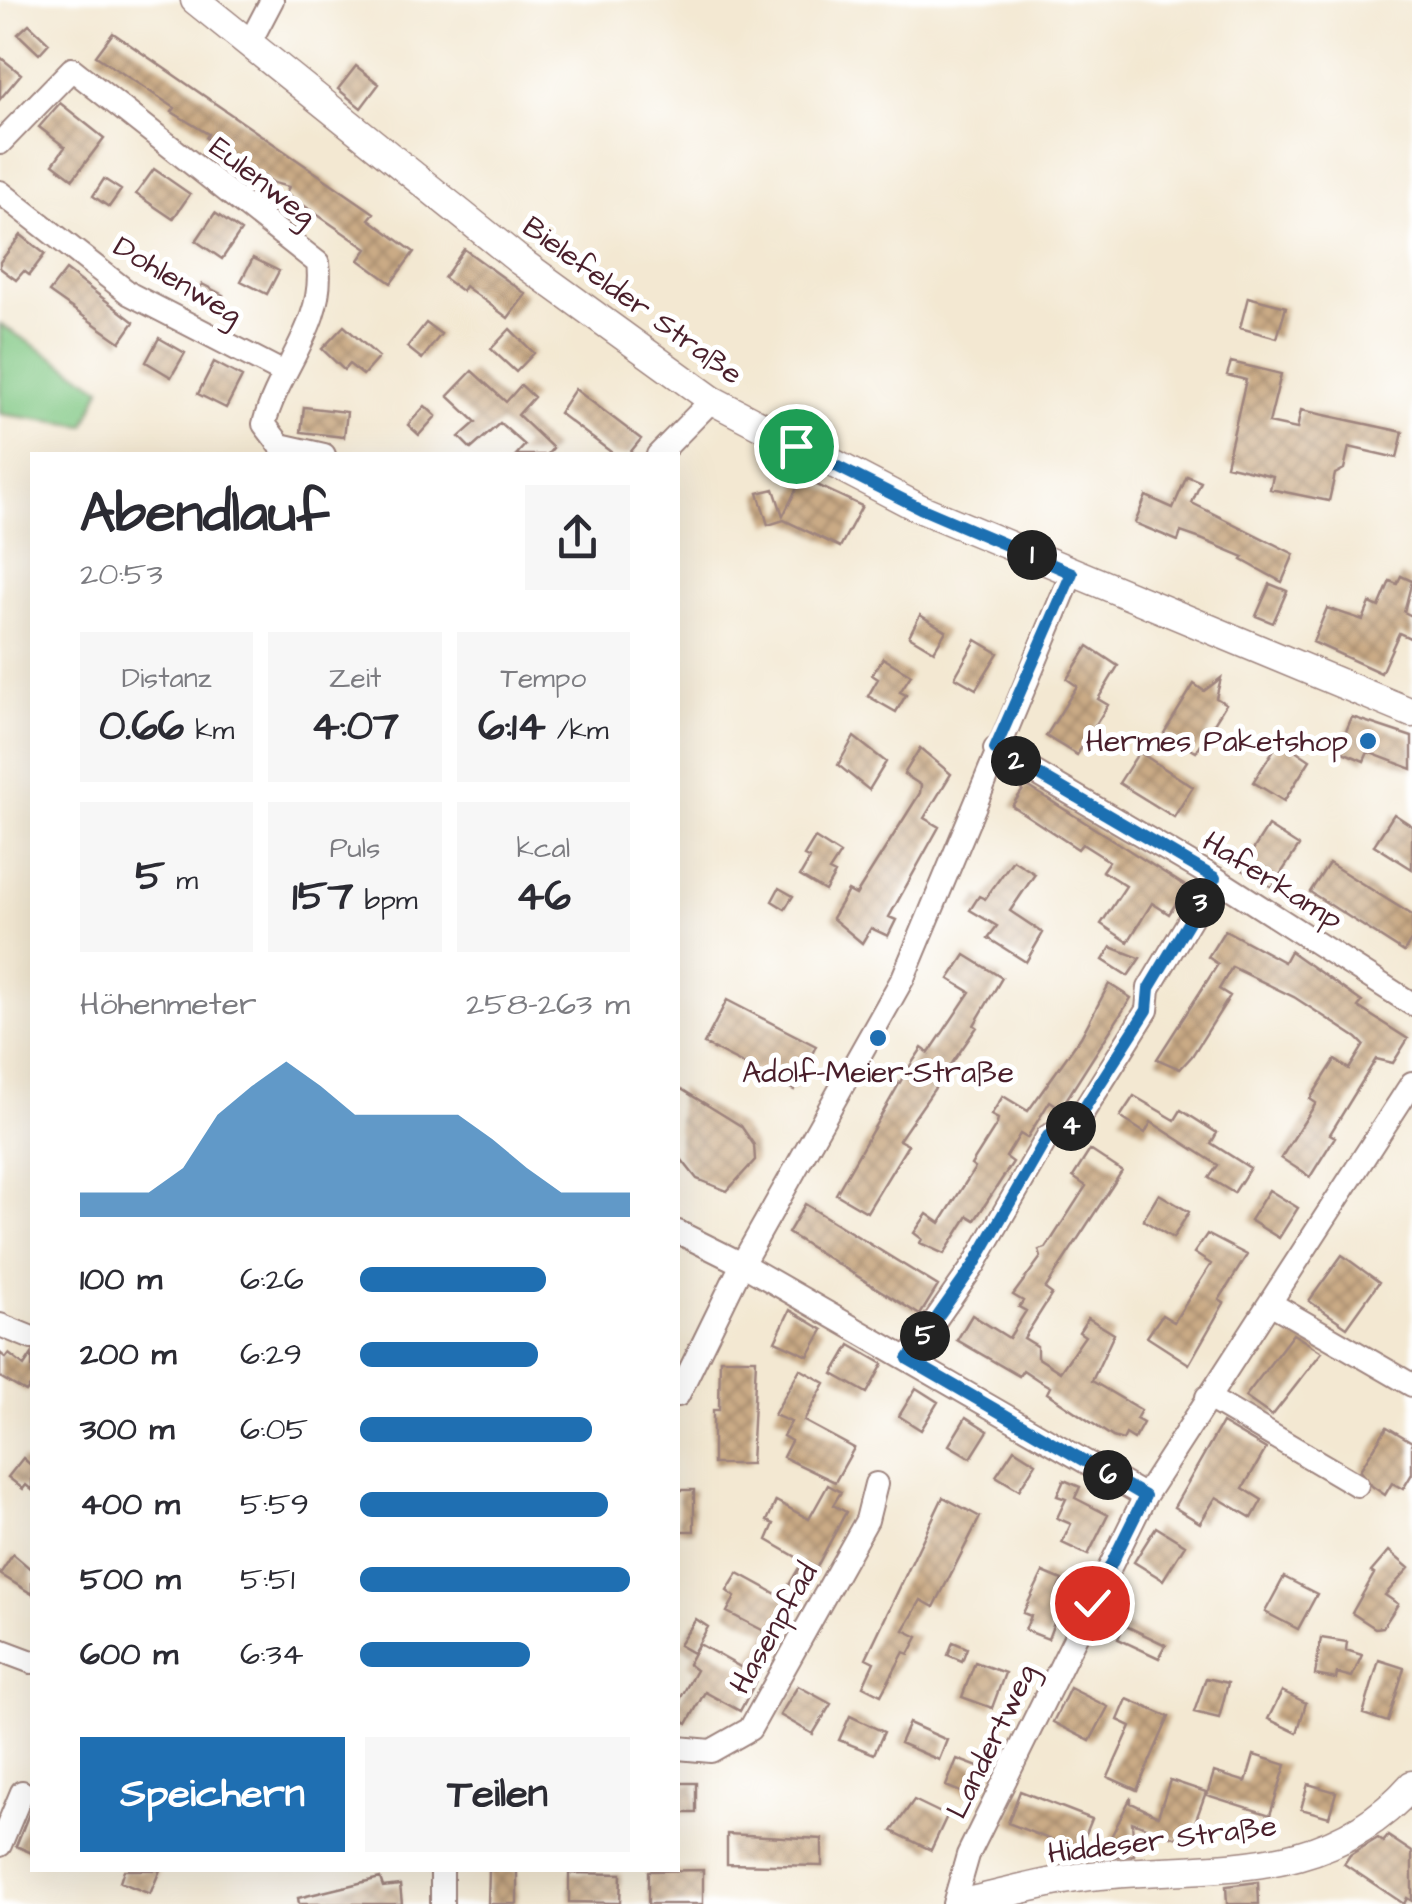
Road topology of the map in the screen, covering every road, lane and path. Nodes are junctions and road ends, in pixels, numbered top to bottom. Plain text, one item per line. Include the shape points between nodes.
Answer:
1 (195, 0) edge
2 (272, 0) edge
3 (250, 42) junction
4 (0, 144) edge
5 (0, 192) edge
6 (284, 373) junction
7 (712, 400) junction
8 (311, 452) edge
9 (661, 452) edge
10 (1072, 573) junction
11 (1412, 714) edge
12 (995, 749) junction
13 (1215, 878) junction
14 (1412, 1004) edge
15 (1412, 1082) edge
16 (680, 1233) edge
17 (742, 1264) junction
18 (1270, 1303) junction
19 (0, 1325) edge
20 (30, 1337) edge
21 (908, 1359) junction
22 (1412, 1385) edge
23 (680, 1391) edge
24 (1207, 1397) junction
25 (876, 1484) dead end
26 (1357, 1486) dead end
27 (1145, 1496) junction
28 (0, 1650) edge
29 (30, 1661) edge
30 (680, 1748) edge
31 (1412, 1785) edge
32 (22, 1792) dead end
33 (0, 1844) edge
34 (442, 1872) edge
35 (442, 1904) edge
36 (956, 1904) edge

1 - 3 main road, Bielefelder Straße
2 - 3 street
3 - 7 main road, Bielefelder Straße via 550,285
4 - 6 street, Eulenweg via 72,69 318,262 318,301
5 - 6 street, Dohlenweg via 130,294
6 - 8 street, Eulenweg via 264,424 280,445
7 - 9 street
7 - 10 main road, Bielefelder Straße via 910,504
10 - 11 main road, Bielefelder Straße
10 - 12 street
12 - 13 street, Haferkamp
12 - 17 street via 903,978
13 - 14 street, Haferkamp
13 - 21 street via 1149,988 1147,1010 1085,1108 1074,1124 1048,1136 974,1265
15 - 18 street, Landertweg
16 - 17 street
17 - 21 street
17 - 23 street
18 - 22 street
18 - 24 street, Landertweg
19 - 20 street
21 - 27 street
24 - 26 street
24 - 27 street, Landertweg
25 - 30 street, Hasenpfad via 867,1520 750,1729 711,1751
27 - 36 street, Landertweg via 968,1855
28 - 29 street
31 - 36 main road, Hiddeser Straße via 1366,1828 1280,1861 1099,1874
32 - 33 street
34 - 35 street

